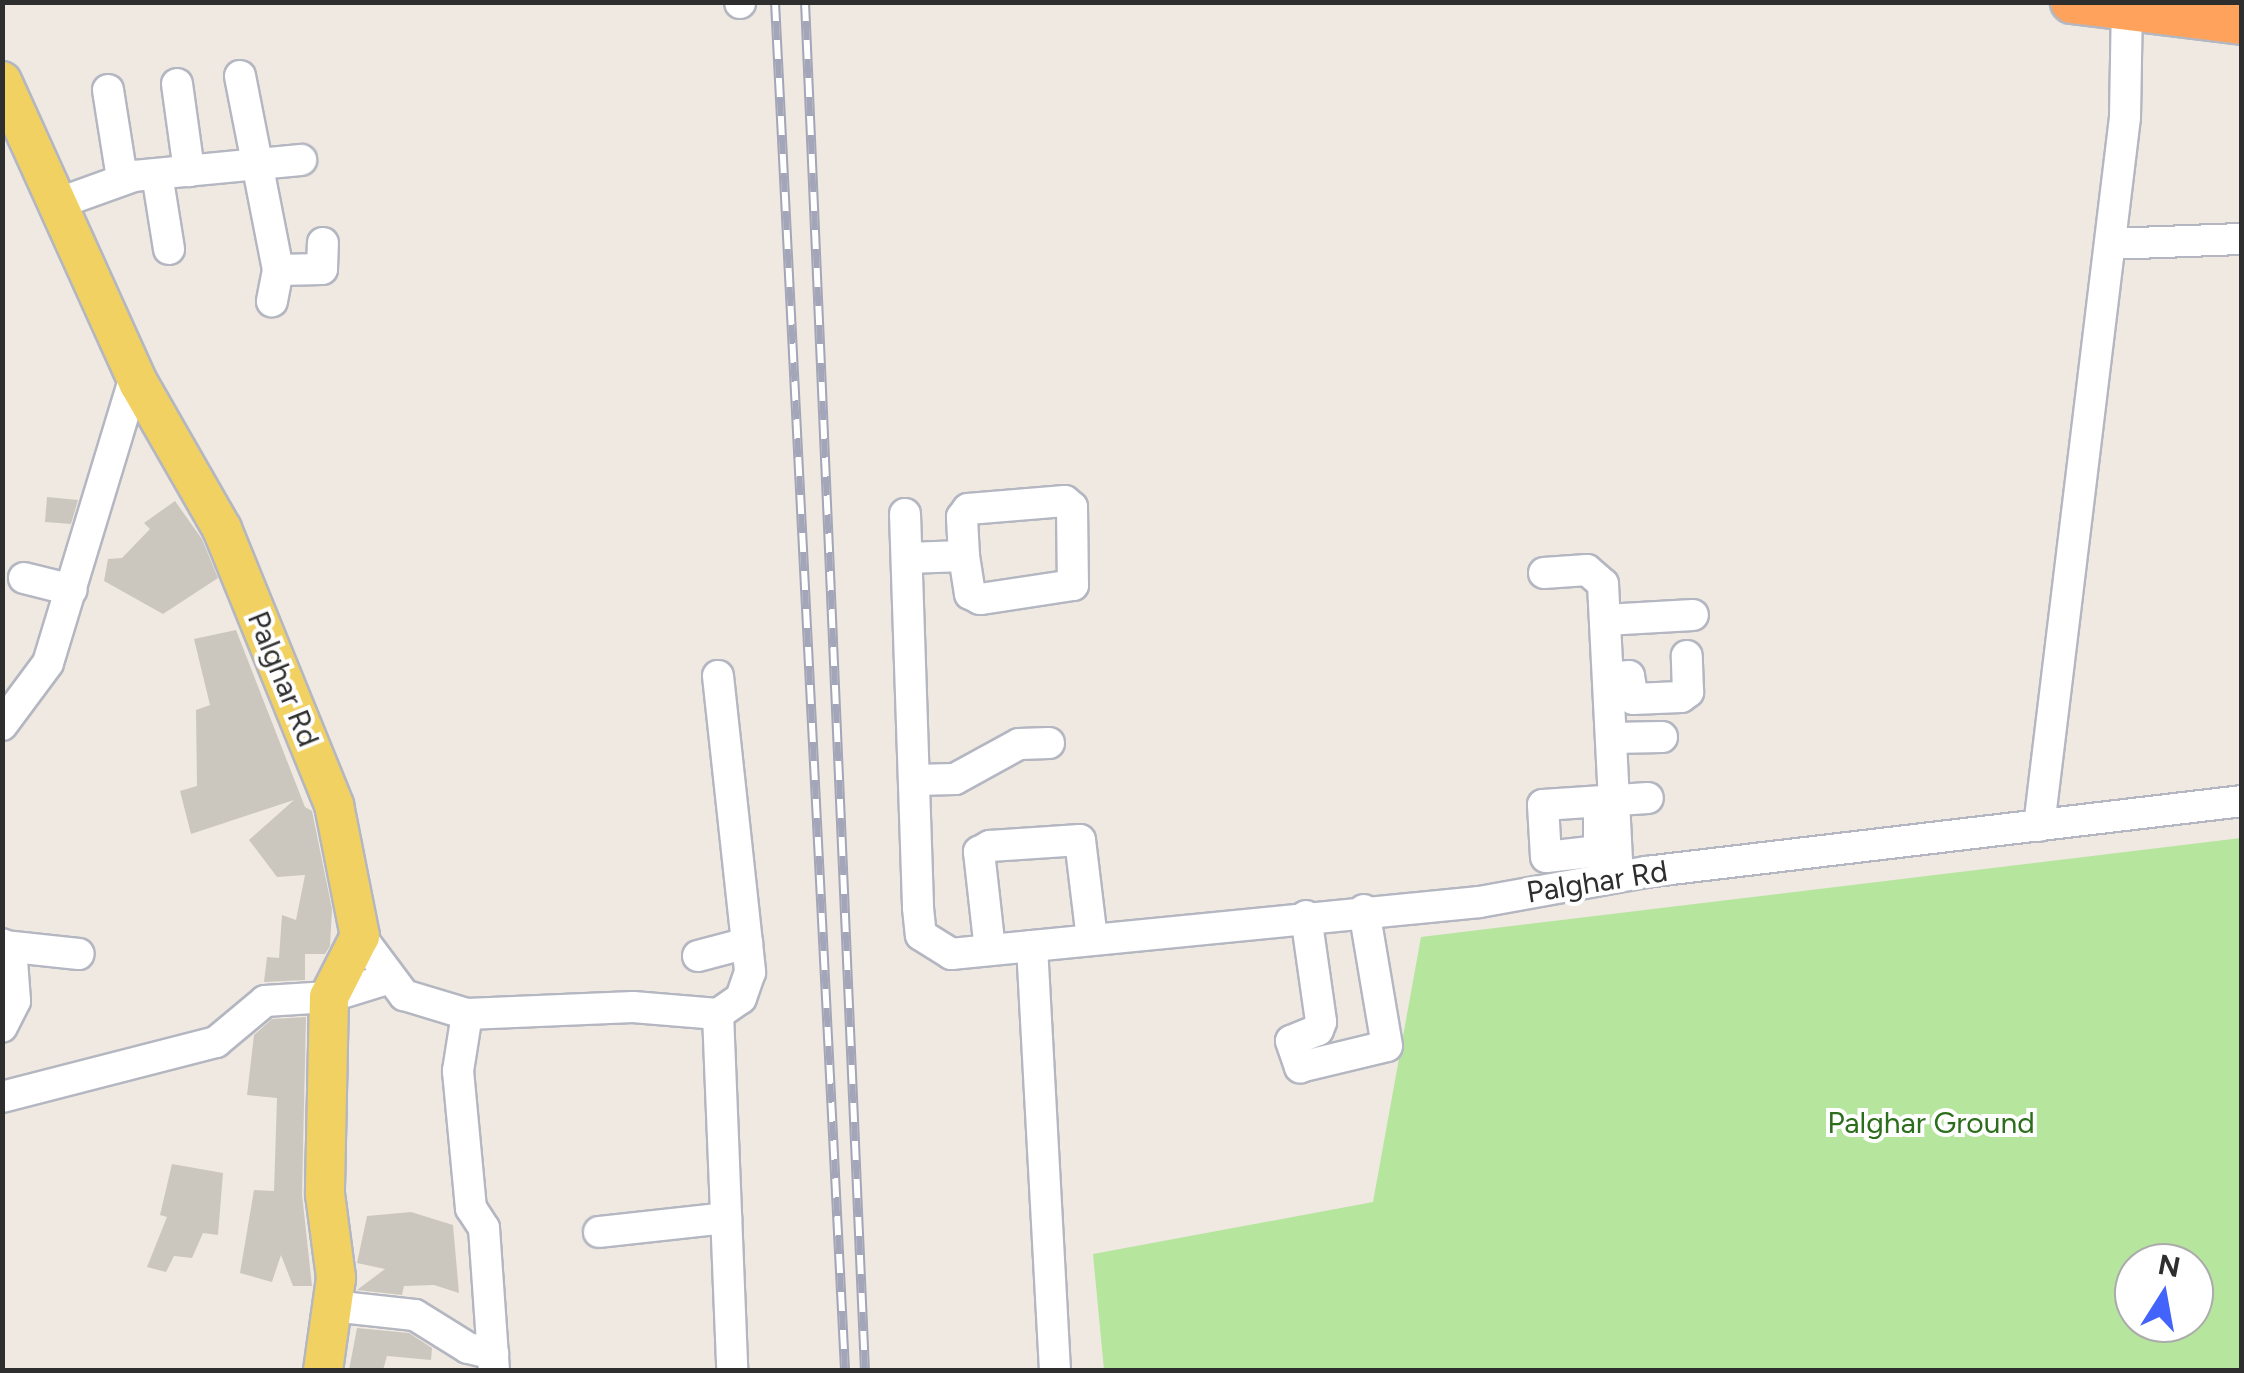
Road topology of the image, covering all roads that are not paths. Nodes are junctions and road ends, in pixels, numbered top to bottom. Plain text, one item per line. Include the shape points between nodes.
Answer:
1 (2072, 2) edge
2 (2128, 7) edge
3 (2192, 10) edge
4 (2242, 23) edge
5 (240, 76) dead end
6 (2, 81) edge
7 (177, 84) dead end
8 (108, 90) dead end
9 (301, 160) dead end
10 (262, 164) junction
11 (189, 171) junction
12 (157, 174) junction
13 (122, 178) junction
14 (59, 204) junction
15 (2242, 240) edge
16 (322, 243) dead end
17 (2110, 244) junction
18 (169, 250) dead end
19 (278, 270) junction
20 (272, 301) dead end
21 (135, 376) junction
22 (905, 514) dead end
23 (964, 556) junction
24 (906, 558) junction
25 (1544, 574) dead end
26 (24, 578) dead end
27 (72, 590) junction
28 (1693, 616) dead end
29 (1606, 620) junction
30 (1687, 656) dead end
31 (1622, 669) junction
32 (718, 676) dead end
33 (2, 725) edge
34 (1662, 736) dead end
35 (1612, 738) junction
36 (1049, 743) dead end
37 (914, 780) junction
38 (1648, 798) dead end
39 (2242, 801) edge
40 (1607, 804) junction
41 (2040, 826) junction
42 (1618, 876) junction
43 (1364, 910) junction
44 (1306, 916) junction
45 (360, 936) junction
46 (1092, 939) junction
47 (746, 943) junction
48 (3, 945) edge
49 (1032, 946) junction
50 (990, 950) junction
51 (79, 954) dead end
52 (698, 956) dead end
53 (387, 980) junction
54 (326, 983) junction
55 (466, 1014) junction
56 (718, 1014) junction
57 (2, 1026) edge
58 (2, 1097) edge
59 (726, 1218) junction
60 (599, 1232) dead end
61 (332, 1306) junction
62 (493, 1362) edge
63 (322, 1370) edge
64 (732, 1370) edge
65 (1055, 1370) edge

1 - 2 highway
2 - 3 highway
2 - 17 street via 2125,117
3 - 4 highway
5 - 10 street
6 - 14 main road, Palghar Rd
7 - 11 street
8 - 13 street
9 - 10 street
10 - 11 street
10 - 19 street
11 - 12 street
12 - 13 street
12 - 18 street
13 - 14 street
14 - 21 main road, Palghar Rd
15 - 17 street
16 - 19 street via 322,268
17 - 41 street
19 - 20 street
21 - 27 street
21 - 45 main road, Palghar Rd via 222,529 334,805
22 - 24 street
23 - 23 street via 962,517 968,509 1065,500 1072,506 1073,585 980,599 970,594
23 - 24 street
24 - 37 street
25 - 29 street via 1587,570 1597,576
26 - 27 street
27 - 33 street via 48,663
28 - 29 street
29 - 31 street
30 - 31 street via 1688,692 1681,697 1634,699
31 - 35 street
32 - 47 street
34 - 35 street
35 - 40 street
36 - 37 street via 1019,744 955,779
37 - 50 street, Palghar Rd via 921,936 951,954
38 - 40 street
39 - 41 street, Palghar Rd
40 - 42 street
41 - 42 street, Palghar Rd
42 - 43 street, Palghar Rd via 1479,902
43 - 44 street, Palghar Rd
43 - 44 street via 1387,1046 1300,1068 1291,1041 1318,1030 1321,1022
44 - 46 street, Palghar Rd
45 - 53 street, Palghar Rd
45 - 54 main road
46 - 49 street, Palghar Rd
46 - 50 street via 1080,840 990,846 978,852
47 - 52 street
47 - 56 street via 750,982
48 - 51 street
48 - 57 street via 15,1001
49 - 50 street, Palghar Rd
49 - 65 street
53 - 54 street
53 - 55 street via 404,995
54 - 58 street via 265,1001 216,1042
54 - 61 main road
55 - 56 street via 633,1007
55 - 62 street via 458,1071 471,1208 484,1228
56 - 59 street
59 - 60 street
59 - 64 street
61 - 62 street via 415,1315
61 - 63 main road

